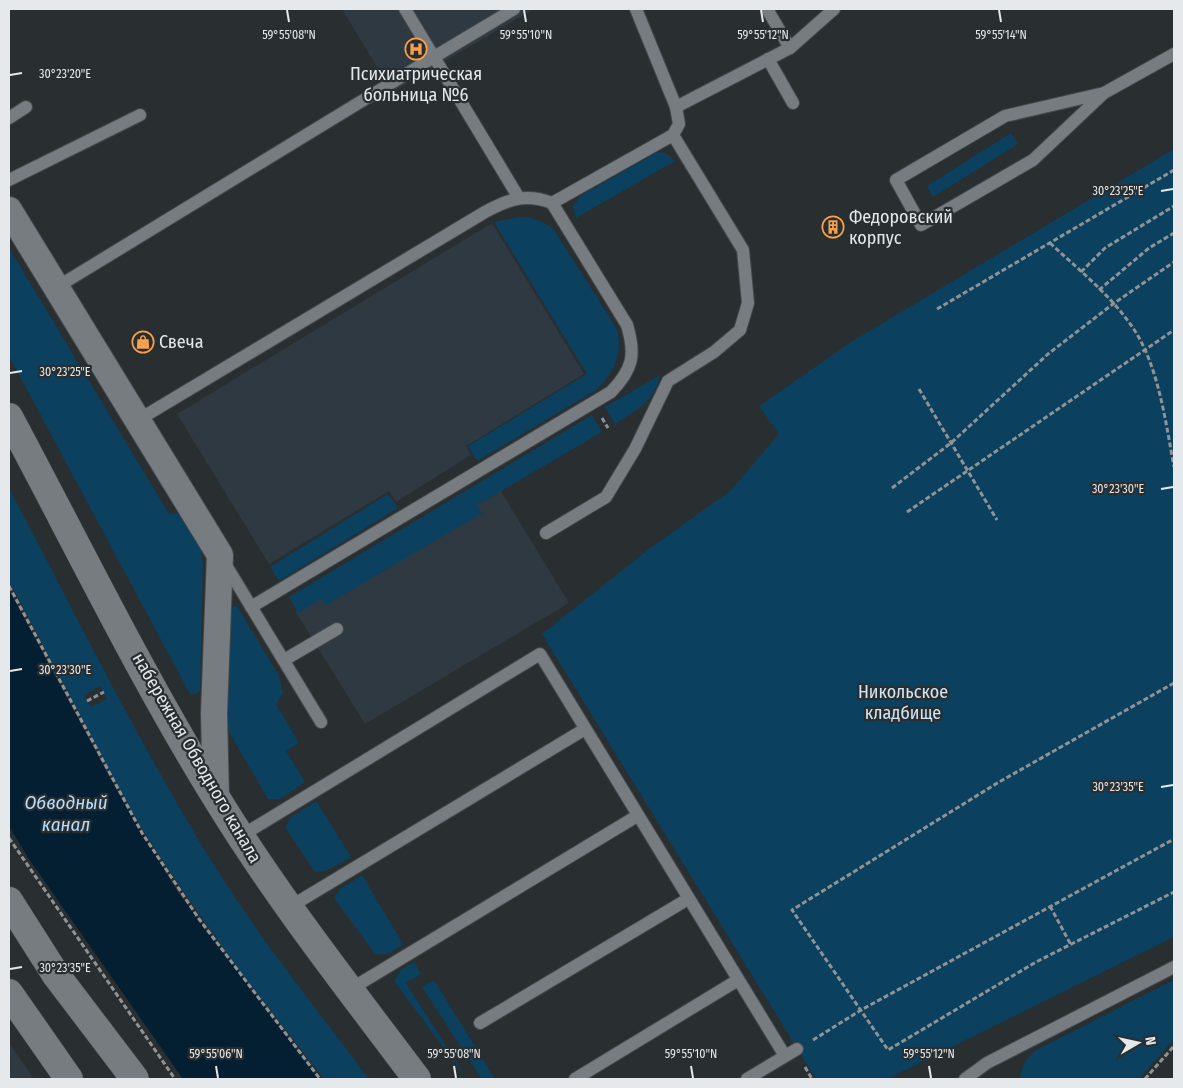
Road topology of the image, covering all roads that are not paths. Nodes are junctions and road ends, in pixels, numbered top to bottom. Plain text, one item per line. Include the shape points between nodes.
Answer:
1 (405, 9) edge
2 (514, 9) edge
3 (636, 9) edge
4 (767, 9) edge
5 (834, 9) edge
6 (790, 48) junction
7 (1174, 54) edge
8 (434, 57) junction
9 (768, 59) junction
10 (1104, 93) junction
11 (793, 103) dead end
12 (26, 107) dead end
13 (676, 107) junction
14 (140, 115) dead end
15 (9, 118) edge
16 (673, 135) junction
17 (9, 180) edge
18 (519, 198) junction
19 (552, 203) junction
20 (9, 210) edge
21 (57, 287) junction
22 (9, 417) edge
23 (138, 420) junction
24 (546, 533) dead end
25 (220, 555) junction
26 (251, 607) junction
27 (337, 629) dead end
28 (284, 660) junction
29 (321, 722) dead end
30 (585, 729) junction
31 (216, 798) junction
32 (637, 816) junction
33 (241, 836) junction
34 (688, 899) junction
35 (9, 901) edge
36 (288, 908) junction
37 (1174, 967) edge
38 (738, 980) junction
39 (349, 990) junction
40 (9, 993) edge
41 (480, 1023) dead end
42 (797, 1049) road end
43 (785, 1056) junction
44 (69, 1079) edge
45 (135, 1079) edge
46 (417, 1079) edge
47 (575, 1079) edge
48 (747, 1079) edge
49 (965, 1079) edge

1 - 8 lane
2 - 8 lane
3 - 13 lane
4 - 6 lane
5 - 6 lane
6 - 9 lane
7 - 10 lane
8 - 18 lane
8 - 21 lane
9 - 11 lane
9 - 13 lane
10 - 10 lane via 1033,160 921,225 896,180 1005,116
12 - 15 lane
13 - 16 lane via 679,124
14 - 17 lane
16 - 19 lane
16 - 24 lane via 744,250 748,303 740,330 714,352 668,382 635,449 606,497
18 - 19 lane via 537,197
18 - 23 lane via 485,212
19 - 26 lane via 627,325 633,345 631,363 623,379 611,392
20 - 21 street
21 - 23 street
22 - 31 main road, набережная Обводного канала
23 - 25 street
25 - 26 lane
25 - 31 street via 214,713
26 - 28 lane
27 - 28 lane
28 - 29 lane
30 - 32 lane
30 - 33 lane via 540,654
30 - 36 lane
31 - 33 main road, набережная Обводного канала
32 - 34 lane
32 - 39 lane
33 - 36 main road, набережная Обводного канала
34 - 38 lane
34 - 41 lane
35 - 45 main road, bridge via 56,975
36 - 39 main road, набережная Обводного канала
37 - 49 lane via 987,1062
38 - 43 lane
38 - 47 lane
39 - 46 main road, набережная Обводного канала
40 - 44 main road
42 - 43 lane
43 - 48 lane

